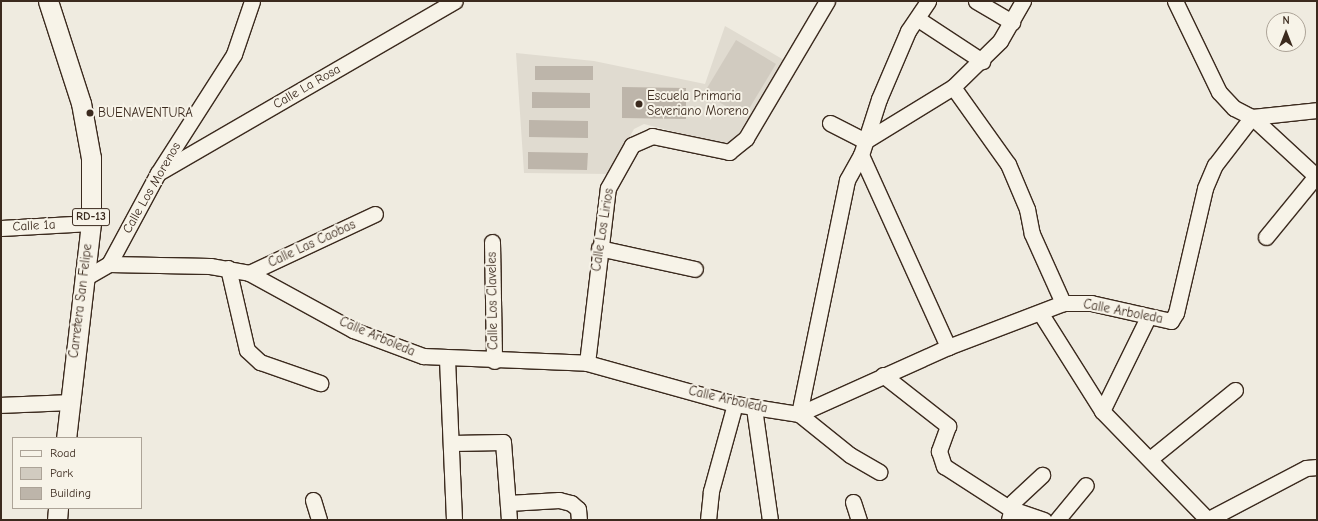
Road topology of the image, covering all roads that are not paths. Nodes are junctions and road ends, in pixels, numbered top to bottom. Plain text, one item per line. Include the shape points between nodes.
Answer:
1 (48, 1) edge
2 (252, 1) edge
3 (455, 1) edge
4 (828, 1) edge
5 (928, 1) edge
6 (976, 1) edge
7 (1023, 1) edge
8 (1181, 5) edge
9 (918, 19) junction
10 (1012, 22) junction
11 (982, 61) junction
12 (953, 87) junction
13 (1317, 110) edge
14 (1252, 117) junction
15 (830, 123) dead end
16 (863, 148) junction
17 (158, 173) junction
18 (1316, 176) edge
19 (375, 214) dead end
20 (91, 223) junction
21 (1, 228) edge
22 (1266, 237) dead end
23 (492, 242) dead end
24 (599, 248) junction
25 (109, 264) junction
26 (228, 268) junction
27 (695, 269) dead end
28 (249, 273) junction
29 (83, 279) junction
30 (1063, 303) junction
31 (1040, 314) junction
32 (1148, 317) junction
33 (948, 347) junction
34 (447, 359) junction
35 (494, 361) junction
36 (587, 363) junction
37 (883, 375) junction
38 (320, 383) dead end
39 (1235, 390) dead end
40 (70, 402) junction
41 (735, 404) junction
42 (1, 405) edge
43 (754, 408) junction
44 (1102, 411) junction
45 (799, 414) junction
46 (66, 437) edge
47 (452, 443) junction
48 (1151, 458) junction
49 (1317, 467) edge
50 (880, 472) dead end
51 (1042, 475) dead end
52 (1086, 485) dead end
53 (313, 500) dead end
54 (853, 502) dead end
55 (508, 503) junction
56 (58, 509) edge
57 (1009, 514) edge
58 (767, 519) edge
59 (57, 520) edge
60 (319, 520) edge
61 (454, 520) edge
62 (509, 520) edge
63 (579, 520) edge
64 (708, 520) edge
65 (859, 520) edge
66 (1044, 520) edge
67 (1057, 520) edge
68 (1208, 520) edge

1 - 20 main road, Carretera San Felipe / RD-13 via 89,136
2 - 17 street, Calle Los Morenos via 234,54
3 - 17 street, Calle La Rosa
4 - 24 street, Calle Los Lirios via 746,138 729,152 652,136 632,144 608,188
5 - 9 street
6 - 10 street
7 - 10 street
8 - 14 street via 1220,92 1237,111
9 - 11 street
9 - 16 street via 902,45
10 - 11 street
11 - 12 street
12 - 16 street
12 - 30 street via 1008,164 1027,209 1032,234
13 - 14 street
14 - 18 street
14 - 32 street, Calle Arboleda via 1215,165 1205,188 1176,313 1171,321
15 - 16 street
16 - 33 street
16 - 45 street via 847,180
17 - 25 street, Calle Los Morenos
18 - 22 street
19 - 28 street, Calle Las Caobas
20 - 21 street, Calle 1a
20 - 29 main road, Carretera San Felipe / RD-13
23 - 35 street, Calle Los Claveles
24 - 27 street
24 - 36 street, Calle Los Lirios
25 - 26 street, Calle Arboleda
25 - 29 street
26 - 28 street, Calle Arboleda
26 - 38 street via 247,350 260,362
28 - 34 street, Calle Arboleda via 360,333 396,348
29 - 40 main road, Carretera San Felipe / RD-13
30 - 31 street, Calle Arboleda
30 - 32 street, Calle Arboleda via 1091,303
31 - 33 street, Calle Arboleda
31 - 44 street
32 - 44 street
33 - 37 street, Calle Arboleda
34 - 35 street, Calle Arboleda
34 - 47 street
35 - 36 street, Calle Arboleda
36 - 41 street, Calle Arboleda
37 - 45 street, Calle Arboleda
37 - 57 street via 948,426 939,451 944,466
39 - 48 street
40 - 42 street
40 - 46 main road, Carretera San Felipe / RD-13
41 - 43 street, Calle Arboleda
41 - 64 street via 711,491
43 - 45 street, Calle Arboleda
43 - 58 street
44 - 48 street
45 - 50 street via 850,455
47 - 55 street via 503,442
47 - 61 street
48 - 68 street
49 - 68 street via 1306,468
51 - 57 street
52 - 67 street
53 - 60 street
54 - 65 street
55 - 62 street
55 - 63 street via 559,500 571,503 578,509
56 - 59 main road
57 - 66 street

